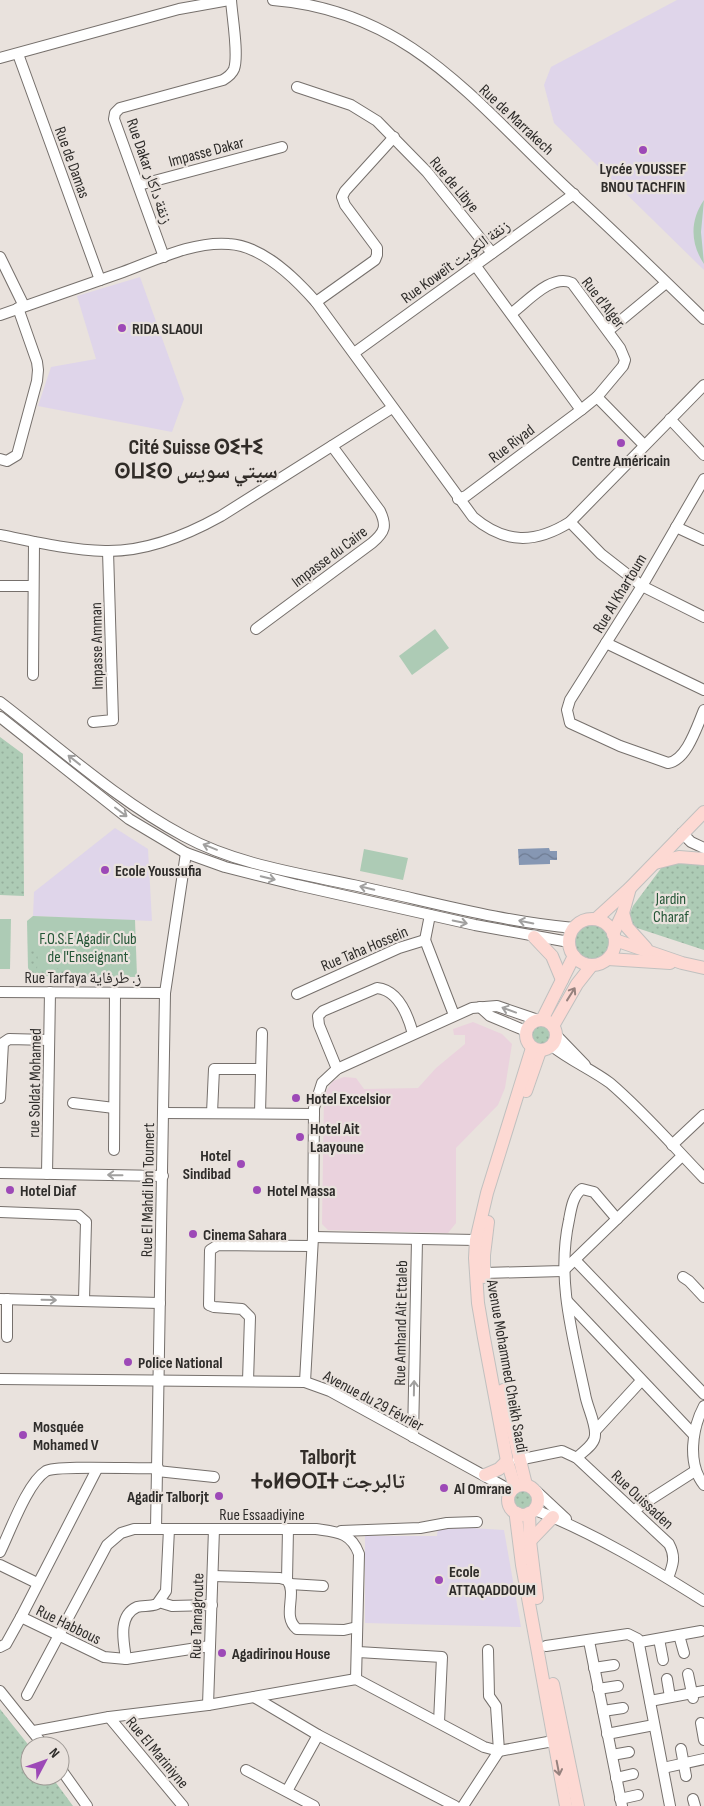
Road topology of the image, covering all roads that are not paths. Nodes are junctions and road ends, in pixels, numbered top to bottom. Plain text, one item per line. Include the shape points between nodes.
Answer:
1 (230, 0) edge
2 (273, 0) edge
3 (18, 54) junction
4 (0, 58) edge
5 (297, 87) dead end
6 (394, 137) junction
7 (282, 147) dead end
8 (138, 184) junction
9 (574, 194) junction
10 (492, 253) junction
11 (0, 257) edge
12 (164, 257) junction
13 (475, 265) junction
14 (100, 280) junction
15 (666, 283) junction
16 (316, 302) junction
17 (21, 307) junction
18 (512, 313) junction
19 (0, 315) edge
20 (704, 319) edge
21 (608, 332) junction
22 (354, 353) junction
23 (704, 385) edge
24 (597, 397) junction
25 (392, 408) junction
26 (581, 410) junction
27 (670, 419) junction
28 (644, 445) junction
29 (332, 446) junction
30 (704, 455) edge
31 (0, 459) edge
32 (704, 479) edge
33 (458, 499) junction
34 (570, 522) junction
35 (676, 527) junction
36 (0, 535) edge
37 (704, 540) edge
38 (34, 542) junction
39 (108, 551) junction
40 (0, 586) edge
41 (34, 586) junction
42 (642, 586) junction
43 (704, 617) edge
44 (256, 629) dead end
45 (606, 643) junction
46 (33, 675) dead end
47 (704, 690) edge
48 (0, 702) edge
49 (704, 710) edge
50 (0, 717) edge
51 (93, 722) dead end
52 (704, 812) edge
53 (682, 833) junction
54 (704, 848) edge
55 (186, 853) junction
56 (704, 859) edge
57 (652, 864) junction
58 (630, 888) junction
59 (623, 913) junction
60 (430, 915) junction
61 (596, 919) junction
62 (574, 928) junction
63 (534, 937) junction
64 (614, 937) junction
65 (425, 940) junction
66 (569, 942) junction
67 (649, 951) junction
68 (574, 956) junction
69 (608, 958) junction
70 (682, 964) junction
71 (592, 965) junction
72 (704, 968) edge
73 (562, 980) junction
74 (0, 992) edge
75 (50, 992) junction
76 (115, 993) junction
77 (165, 993) junction
78 (296, 994) dead end
79 (480, 1007) junction
80 (454, 1015) junction
81 (526, 1031) junction
82 (262, 1033) dead end
83 (413, 1034) junction
84 (545, 1035) junction
85 (50, 1040) junction
86 (261, 1069) junction
87 (337, 1069) junction
88 (0, 1098) edge
89 (73, 1103) dead end
90 (114, 1108) junction
91 (163, 1113) junction
92 (212, 1113) junction
93 (260, 1113) junction
94 (314, 1114) junction
95 (704, 1115) edge
96 (672, 1145) junction
97 (114, 1150) dead end
98 (682, 1156) junction
99 (0, 1173) edge
100 (47, 1174) junction
101 (163, 1176) junction
102 (704, 1178) edge
103 (0, 1212) edge
104 (617, 1219) junction
105 (416, 1240) junction
106 (476, 1240) junction
107 (312, 1241) junction
108 (575, 1260) junction
109 (563, 1271) junction
110 (484, 1273) junction
111 (682, 1277) dead end
112 (704, 1297) edge
113 (3, 1299) edge
114 (84, 1300) junction
115 (566, 1300) junction
116 (160, 1303) junction
117 (7, 1337) dead end
118 (0, 1378) edge
119 (158, 1379) junction
120 (248, 1381) junction
121 (641, 1381) junction
122 (305, 1382) junction
123 (704, 1394) edge
124 (704, 1406) edge
125 (595, 1431) junction
126 (694, 1435) junction
127 (413, 1437) junction
128 (573, 1456) junction
129 (513, 1461) junction
130 (97, 1469) junction
131 (157, 1469) junction
132 (696, 1471) junction
133 (486, 1475) junction
134 (214, 1477) dead end
135 (704, 1485) edge
136 (522, 1489) junction
137 (634, 1510) junction
138 (527, 1512) junction
139 (553, 1517) junction
140 (478, 1522) dead end
141 (156, 1529) junction
142 (169, 1529) junction
143 (214, 1529) junction
144 (288, 1529) junction
145 (578, 1530) junction
146 (340, 1532) junction
147 (530, 1541) junction
148 (0, 1552) edge
149 (0, 1565) edge
150 (213, 1576) junction
151 (668, 1578) junction
152 (288, 1582) junction
153 (37, 1584) junction
154 (323, 1586) dead end
155 (704, 1601) edge
156 (159, 1602) junction
157 (212, 1605) junction
158 (21, 1617) junction
159 (357, 1627) junction
160 (700, 1631) dead end
161 (679, 1635) junction
162 (59, 1637) junction
163 (659, 1639) junction
164 (589, 1641) junction
165 (640, 1642) junction
166 (210, 1646) junction
167 (546, 1646) junction
168 (0, 1647) edge
169 (488, 1650) dead end
170 (358, 1652) junction
171 (684, 1653) dead end
172 (126, 1659) junction
173 (663, 1660) dead end
174 (614, 1665) dead end
175 (594, 1668) junction
176 (688, 1674) dead end
177 (356, 1679) junction
178 (667, 1679) dead end
179 (618, 1686) dead end
180 (598, 1689) junction
181 (0, 1691) edge
182 (704, 1691) edge
183 (27, 1694) dead end
184 (692, 1696) junction
185 (254, 1697) junction
186 (670, 1697) junction
187 (650, 1701) junction
188 (208, 1705) junction
189 (622, 1708) dead end
190 (602, 1711) junction
191 (109, 1717) junction
192 (439, 1722) junction
193 (701, 1723) dead end
194 (654, 1725) junction
195 (34, 1731) junction
196 (607, 1734) junction
197 (318, 1735) junction
198 (37, 1736) edge
199 (704, 1740) edge
200 (553, 1741) junction
201 (681, 1750) dead end
202 (499, 1751) junction
203 (629, 1752) dead end
204 (612, 1755) junction
205 (704, 1759) edge
206 (684, 1764) junction
207 (663, 1768) junction
208 (246, 1770) dead end
209 (633, 1774) dead end
210 (686, 1776) dead end
211 (616, 1778) junction
212 (70, 1783) edge
213 (287, 1791) junction
214 (638, 1795) dead end
215 (621, 1802) edge
216 (86, 1806) edge
217 (183, 1806) edge
218 (314, 1806) edge
219 (455, 1806) edge
220 (463, 1806) edge
221 (566, 1806) edge
222 (578, 1806) edge
223 (670, 1806) edge

1 - 3 street via 178,8
1 - 8 street, Rue Dakar زنقة داكار via 235,58 230,75 223,80 120,108 115,113 114,119
2 - 9 street, Rue de Marrakech via 344,13 398,37 443,69
3 - 4 street
3 - 14 street, Rue de Damas
5 - 6 street, Rue de Libye via 351,105 377,121
6 - 10 street, Rue de Libye via 427,172
6 - 16 street via 342,197 377,248 377,255
7 - 8 street, Impasse Dakar
8 - 12 street, Rue Dakar زنقة داكار
9 - 10 street, Rue Koweït زنقة الكويت
9 - 15 street, Rue de Marrakech
10 - 13 street, Rue Koweït زنقة الكويت
11 - 17 street
12 - 14 street
12 - 16 street via 209,245 242,247 272,260
13 - 18 street
13 - 22 street, Rue Koweït زنقة الكويت
14 - 17 street
15 - 20 street, Rue de Marrakech
15 - 21 street
16 - 22 street
17 - 19 street
17 - 31 street via 37,362 38,381 17,454 7,461
18 - 21 street, Rue d'Alger via 550,285 566,280
18 - 26 street
21 - 24 street, Rue d'Alger via 620,348 624,364
22 - 25 street
23 - 27 street
24 - 26 street, Rue d'Alger
24 - 28 street
25 - 29 street
25 - 33 street
26 - 33 street, Rue Riyad
27 - 28 street
27 - 30 street
28 - 34 street
29 - 39 street via 202,527 152,544
29 - 44 street, Impasse du Caire via 380,511 385,528 372,543
32 - 35 street, Rue Al Khartoum
33 - 34 street via 486,528 516,538 554,532
34 - 42 street via 601,554
35 - 37 street
35 - 42 street, Rue Al Khartoum
36 - 38 street
38 - 39 street
38 - 41 street
39 - 51 street, Impasse Amman via 113,720
40 - 41 street
41 - 46 street
42 - 43 street
42 - 45 street, Rue Al Khartoum
45 - 47 street
45 - 49 street, Rue Al Khartoum via 570,700 567,710 570,723 668,763 679,757
62 -> 48 street via 529,923 228,855 154,819
50 -> 55 street via 129,819
52 - 53 main road
53 - 54 street
53 - 57 main road
55 -> 60 street via 225,867
55 - 77 street, Rue El Mahdi Ibn Toumert
56 - 57 main road via 679,857
57 - 58 main road
58 - 59 main road
58 - 61 main road
59 - 64 main road
59 - 67 main road via 627,927
60 -> 63 street
60 - 65 street
61 - 62 main road via 584,920
61 - 64 main road via 605,923
62 - 66 main road
63 - 66 street
63 - 73 main road via 552,956
64 - 67 main road
64 - 69 main road via 613,950
65 - 78 street, Rue Taha Hossein
65 - 80 street, Rue Taha Hossein
66 - 68 main road
67 - 70 main road
68 - 71 main road
68 - 73 main road, Avenue Mohammed Cheikh Saadi
69 - 70 main road
69 - 71 main road
70 - 72 main road
84 -> 71 main road, Avenue Mohammed Cheikh Saadi
73 - 84 main road, Avenue Mohammed Cheikh Saadi
74 - 75 street, Rue Tarfaya ز. طرفاية
75 - 76 street, Rue Tarfaya ز. طرفاية
75 - 85 street, rue Soldat Mohamed
76 - 77 street, Rue Tarfaya ز. طرفاية
76 - 90 street
77 - 91 street, Rue El Mahdi Ibn Toumert
79 - 80 street
79 - 81 street via 490,1016
84 -> 79 street via 497,1006
80 - 83 street
81 - 84 main road via 531,1024
81 - 84 main road via 526,1040
82 - 86 street
83 - 87 street
83 - 87 street via 394,994 384,989 377,988 323,1011 318,1016 319,1026
84 - 96 street via 572,1061 586,1066 632,1103
84 - 106 main road, Avenue Mohammed Cheikh Saadi via 487,1193
84 - 110 main road, Avenue Mohammed Cheikh Saadi via 489,1214
85 - 88 street via 9,1039 2,1044
85 - 100 street, rue Soldat Mohamed
86 - 92 street via 214,1070
86 - 93 street
87 - 94 street via 322,1083
89 - 90 street
90 - 97 street
91 - 92 street
91 - 101 street, Rue El Mahdi Ibn Toumert
92 - 93 street
93 - 94 street
94 - 107 street
95 - 96 street
96 - 98 street
98 - 102 street
98 - 104 street
99 - 100 street
101 -> 100 street
101 - 116 street, Rue El Mahdi Ibn Toumert
103 - 114 street via 78,1215 84,1218
104 - 108 street
104 - 109 street via 594,1192 586,1188 579,1191 567,1228
105 - 106 street
105 - 107 street
127 -> 105 street, Rue Amhand Ait Ettaleb
106 - 129 main road, Avenue Mohammed Cheikh Saadi via 478,1303
107 - 120 street via 224,1245 210,1250 209,1304 242,1309 250,1317
107 - 122 street
108 - 109 street
108 - 123 street
109 - 110 street
109 - 115 street
110 - 129 main road, Avenue Mohammed Cheikh Saadi
111 - 112 street
113 -> 114 street
113 - 117 street
114 - 116 street
115 - 121 street
115 - 125 street
116 - 119 street, Rue El Mahdi Ibn Toumert
118 - 119 street, Avenue du 29 Février
119 - 120 street, Avenue du 29 Février
119 - 131 street, Rue El Mahdi Ibn Toumert
120 - 122 street, Avenue du 29 Février
121 - 125 street
121 - 126 street
122 - 127 street, Avenue du 29 Février via 330,1391
124 - 126 street
125 - 128 street via 594,1441
126 - 132 street
127 - 133 street, Avenue du 29 Février
128 - 129 street via 554,1451
128 - 137 street, Rue Ouissaden
129 - 133 main road
129 - 136 main road, Avenue Mohammed Cheikh Saadi
130 - 131 street
130 - 148 street via 63,1467 44,1472 32,1487
130 - 153 street, Rue Habbous
131 - 134 street
131 - 141 street, Rue El Mahdi Ibn Toumert
132 - 135 street
132 - 137 street
133 - 136 street, Avenue du 29 Février
136 - 138 main road via 538,1498
136 - 138 main road, Avenue Mohammed Cheikh Saadi via 509,1503
136 - 145 street, Avenue du 29 Février
137 - 151 street, Rue Ouissaden via 669,1544 673,1565
138 - 139 street
138 - 147 main road
138 - 200 main road via 516,1517
139 - 145 street
139 - 147 main road
140 - 146 street, Rue Essaadiyine
141 - 142 street, Rue Essaadiyine
141 - 162 street, Rue Essaadiyine via 128,1530 107,1545
142 - 143 street, Rue Essaadiyine
142 - 156 street via 166,1591
143 - 144 street, Rue Essaadiyine
143 - 150 street, Rue Tamagroute
144 - 146 street, Rue Essaadiyine
144 - 152 street
145 - 151 street
146 - 159 street via 351,1538 359,1554
147 - 167 main road via 535,1591
149 - 153 street
150 - 152 street via 280,1578
150 - 157 street, Rue Tamagroute
151 - 155 street
152 - 154 street
152 - 159 street via 289,1618 297,1629 344,1630
153 - 158 street, Rue Habbous
156 - 157 street via 172,1606
156 - 172 street via 153,1606 139,1606 123,1623
157 - 166 street, Rue Tamagroute
158 - 162 street, Rue Habbous
158 - 168 street via 6,1644
159 - 170 street
160 - 161 street
161 - 163 street
161 - 171 street
162 - 172 street, Rue Habbous via 100,1656
162 - 183 street, Rue Essaadiyine
163 - 165 street
163 - 173 street
164 - 165 street via 628,1634
164 - 167 street
164 - 175 street
165 - 187 street
166 - 172 street, Rue Habbous
166 - 188 street, Rue Tamagroute
167 - 222 main road
169 - 202 street via 489,1696 496,1706
170 - 177 street
170 - 192 street via 442,1657
174 - 175 street
175 - 180 street
176 - 184 street
177 - 185 street
177 - 192 street
178 - 186 street
179 - 180 street
180 - 190 street
181 - 195 street
182 - 184 street
184 - 186 street
185 - 188 street
185 - 197 street
186 - 187 street
187 - 194 street
188 - 191 street
189 - 190 street
190 - 196 street
191 - 195 street
191 - 217 street, Rue El Mariniyne
192 - 202 street via 484,1747
193 - 199 street
194 - 196 street
194 - 207 street
195 - 198 street
196 - 204 street
197 - 213 street
197 - 219 street
200 - 202 street
200 -> 221 main road
201 - 206 street
202 - 220 street
203 - 204 street
204 - 211 street
205 - 206 street
206 - 207 street
206 - 210 street
207 - 223 street
208 - 213 street
209 - 211 street
211 - 215 street
212 - 216 street
213 - 218 street
214 - 215 street

